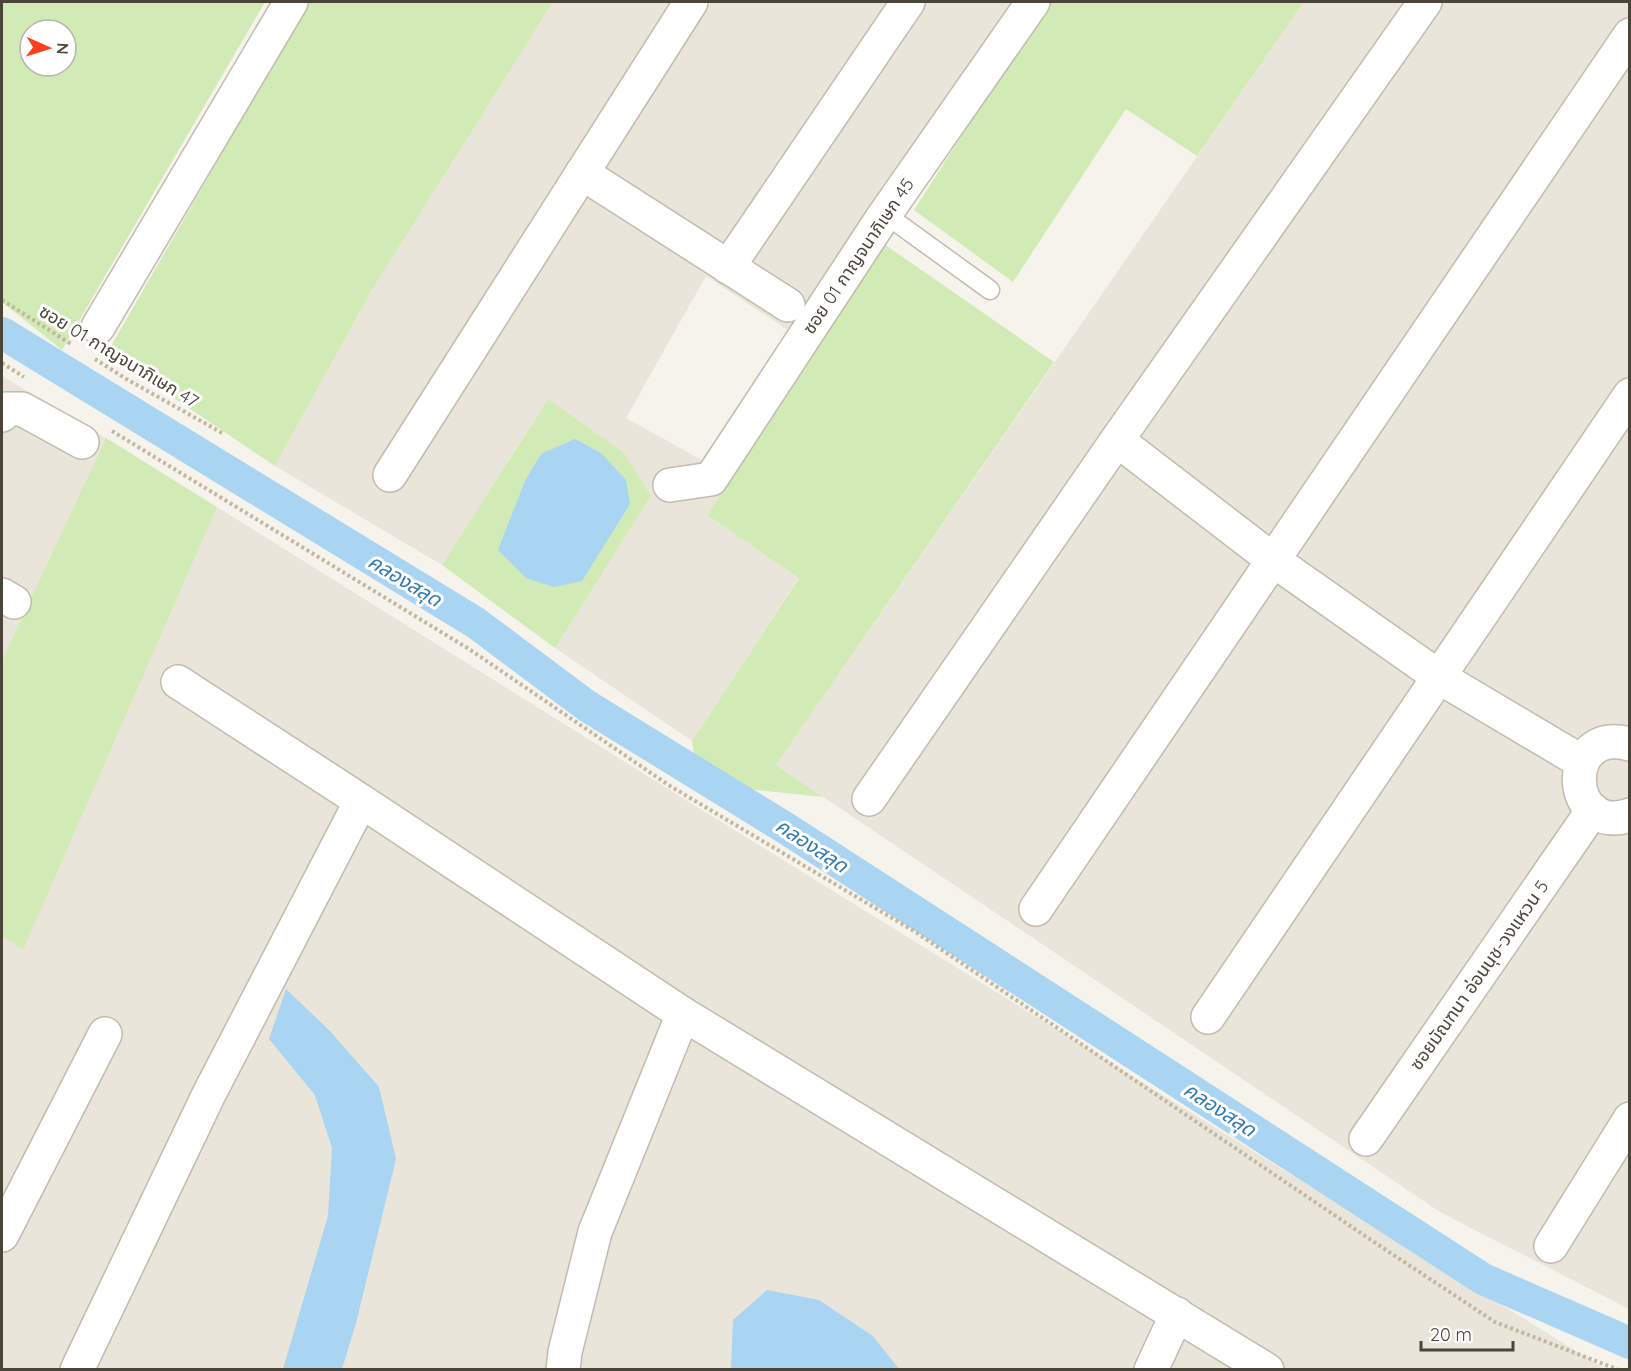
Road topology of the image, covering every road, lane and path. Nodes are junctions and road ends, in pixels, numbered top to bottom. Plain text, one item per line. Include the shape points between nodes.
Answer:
1 (291, 2) edge
2 (691, 2) edge
3 (909, 2) edge
4 (1033, 2) edge
5 (1425, 2) edge
6 (1629, 35) edge
7 (582, 173) junction
8 (885, 214) junction
9 (728, 267) junction
10 (990, 290) dead end
11 (2, 300) edge
12 (788, 305) dead end
13 (89, 344) junction
14 (2, 363) edge
15 (31, 381) dead end
16 (1629, 395) edge
17 (2, 416) edge
18 (224, 434) dead end
19 (96, 436) joint
20 (1117, 440) junction
21 (390, 475) dead end
22 (670, 485) dead end
23 (1273, 560) junction
24 (1439, 677) junction
25 (178, 682) dead end
26 (1629, 744) edge
27 (1582, 762) junction
28 (869, 799) dead end
29 (361, 801) junction
30 (1593, 810) junction
31 (1629, 815) edge
32 (1036, 909) dead end
33 (683, 1014) junction
34 (1208, 1017) dead end
35 (105, 1034) dead end
36 (1629, 1119) edge
37 (1366, 1139) dead end
38 (2, 1235) edge
39 (1551, 1246) dead end
40 (1177, 1314) junction
41 (78, 1370) edge
42 (563, 1370) edge
43 (1151, 1370) edge
44 (1268, 1370) edge
45 (1619, 1370) edge

1 - 13 street
2 - 7 street
3 - 9 street
4 - 8 street, ซอย 01 กาญจนาภิเษก 45
5 - 20 street
6 - 23 street
7 - 9 street
7 - 21 street
8 - 10 lane
8 - 22 street, ซอย 01 กาญจนาภิเษก 45 via 711,478
9 - 12 street
11 - 13 path, ซอย 01 กาญจนาภิเษก 47
13 - 18 path, ซอย 01 กาญจนาภิเษก 47 via 128,380
14 - 15 path
16 - 24 street
17 - 19 street via 7,409 22,409
19 - 45 path via 469,649 670,786 914,931 1496,1322
20 - 23 street
20 - 28 street
23 - 24 street
23 - 32 street
24 - 27 street
24 - 34 street
25 - 29 street
26 - 27 street via 1609,742 1598,746
27 - 30 street via 1580,793
29 - 33 street
29 - 41 street via 209,1094
30 - 31 street via 1615,818
30 - 37 street, ซอยมัณฑนา อ่อนนุช-วงแหวน 5
33 - 40 street
33 - 42 street via 595,1232
35 - 38 street
36 - 39 street
40 - 43 street
40 - 44 street

